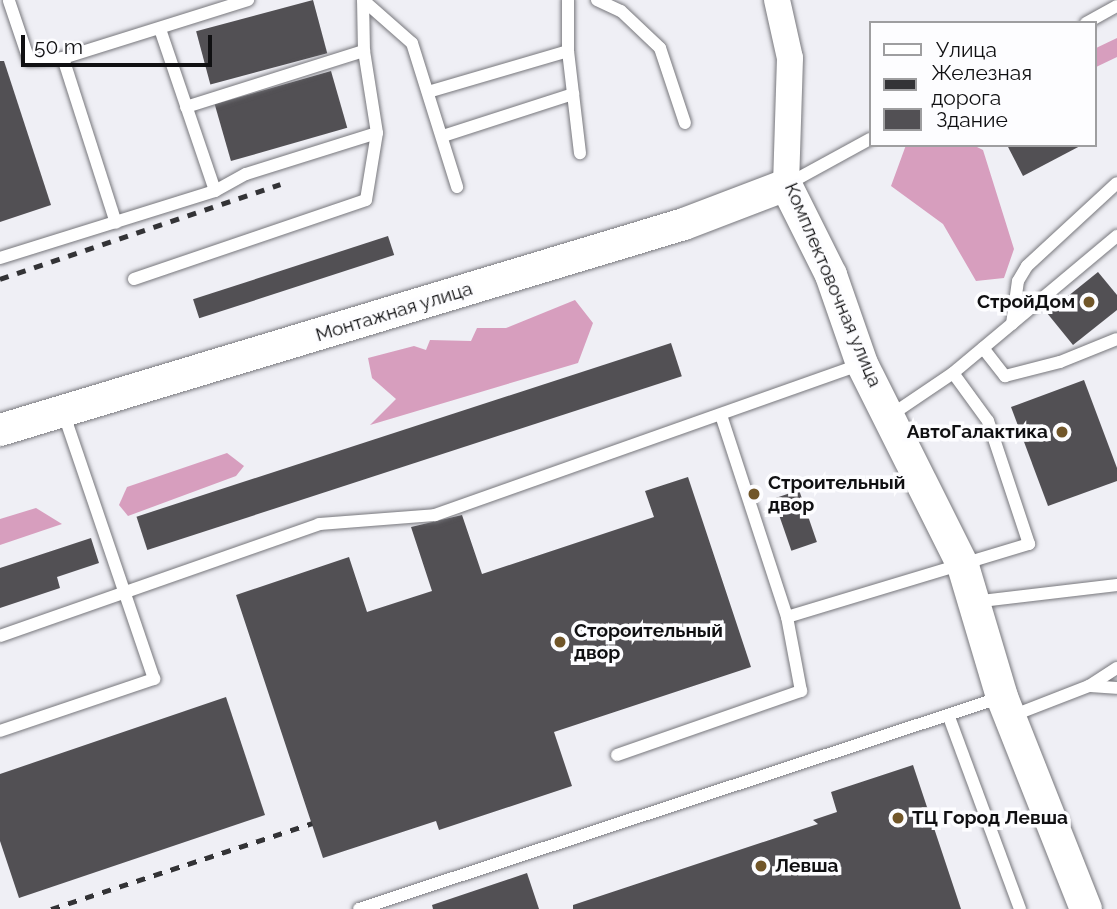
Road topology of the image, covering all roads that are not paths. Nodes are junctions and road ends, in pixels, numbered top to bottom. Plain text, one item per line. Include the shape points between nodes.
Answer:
1 (248, 0) edge
2 (363, 0) edge
3 (568, 0) edge
4 (597, 0) edge
5 (777, 0) edge
6 (8, 1) edge
7 (1117, 6) edge
8 (1090, 21) edge
9 (160, 29) junction
10 (364, 51) junction
11 (568, 51) junction
12 (63, 58) junction
13 (428, 92) junction
14 (573, 94) junction
15 (186, 107) junction
16 (685, 123) dead end
17 (377, 133) junction
18 (443, 136) junction
19 (869, 140) edge
20 (580, 153) dead end
21 (1117, 183) edge
22 (786, 185) junction
23 (457, 187) dead end
24 (215, 191) junction
25 (116, 223) junction
26 (1117, 236) edge
27 (0, 258) edge
28 (134, 279) dead end
29 (1012, 324) junction
30 (1117, 339) edge
31 (983, 348) junction
32 (862, 363) junction
33 (953, 373) junction
34 (62, 412) junction
35 (721, 415) junction
36 (891, 415) junction
37 (0, 430) edge
38 (962, 566) junction
39 (1117, 585) edge
40 (125, 593) junction
41 (973, 602) junction
42 (787, 617) junction
43 (0, 636) edge
44 (1117, 668) edge
45 (1089, 686) junction
46 (1117, 688) edge
47 (1005, 707) junction
48 (949, 717) junction
49 (0, 731) edge
50 (617, 755) dead end
51 (359, 909) edge
52 (1020, 909) edge
53 (1086, 909) edge

1 - 9 lane
2 - 10 lane
2 - 13 lane via 412,43
3 - 11 lane
4 - 16 lane via 621,11 660,48
5 - 22 street, Комплектовочная улица via 790,58
6 - 12 lane via 29,60
7 - 8 lane
9 - 12 lane
9 - 15 lane
10 - 15 lane
10 - 17 lane
11 - 13 lane
11 - 14 lane
12 - 25 lane
13 - 18 lane
14 - 18 lane
14 - 20 lane
15 - 24 lane
17 - 24 lane via 246,174
17 - 28 lane via 366,200
18 - 23 lane
19 - 22 lane
21 - 29 lane via 1027,266 1018,281
22 - 32 street, Комплектовочная улица via 831,275
22 - 34 street, Монтажная улица via 684,224
24 - 25 lane
25 - 27 lane
26 - 29 lane
29 - 31 lane
30 - 31 lane via 1060,362 1005,376
31 - 33 lane
32 - 35 lane
32 - 36 street, Комплектовочная улица
33 - 36 lane
33 - 38 lane via 988,421 1029,544
34 - 37 street, Монтажная улица
34 - 40 lane
35 - 40 lane via 435,515 320,524
35 - 42 lane
36 - 38 street, Комплектовочная улица
38 - 41 street, Комплектовочная улица
38 - 42 lane
39 - 41 lane
40 - 43 lane
40 - 49 lane via 154,679
41 - 47 street, Комплектовочная улица
42 - 50 lane via 801,691
44 - 45 lane
45 - 46 lane
45 - 47 lane
47 - 48 lane
47 - 53 street, Комплектовочная улица
48 - 51 lane
48 - 52 lane

